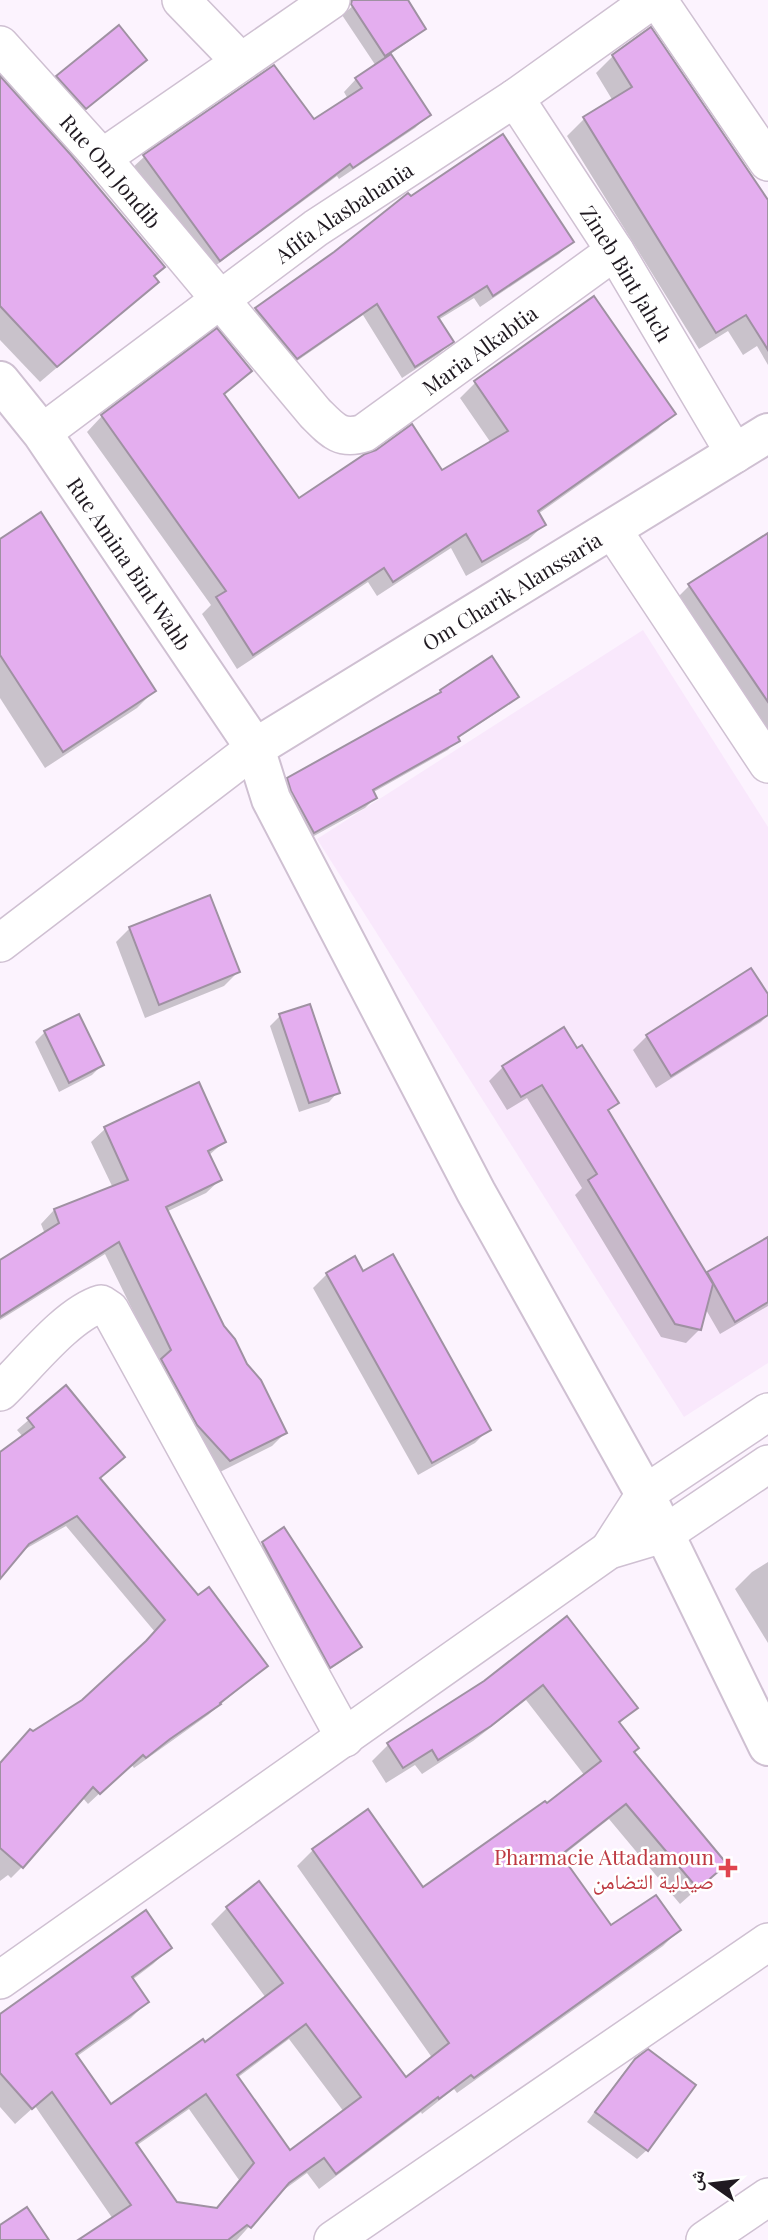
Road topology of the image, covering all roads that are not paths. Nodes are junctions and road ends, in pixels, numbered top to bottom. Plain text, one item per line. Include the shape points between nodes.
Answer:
1 (181, 0) edge
2 (331, 0) edge
3 (652, 0) edge
4 (658, 0) edge
5 (0, 44) edge
6 (240, 61) junction
7 (515, 98) junction
8 (102, 158) junction
9 (768, 162) edge
10 (615, 251) junction
11 (222, 299) junction
12 (0, 381) edge
13 (42, 433) junction
14 (768, 433) edge
15 (341, 435) joint
16 (735, 454) junction
17 (612, 529) junction
18 (255, 748) junction
19 (768, 764) edge
20 (0, 943) edge
21 (0, 1392) edge
22 (768, 1412) edge
23 (768, 1464) edge
24 (645, 1494) junction
25 (666, 1533) junction
26 (608, 1550) junction
27 (345, 1738) junction
28 (768, 1746) edge
29 (768, 1942) edge
30 (0, 1980) edge
31 (768, 2197) edge
32 (333, 2240) edge
33 (705, 2240) edge

1 - 6 street
2 - 6 street
3 - 7 street, Afifa Alasbahania
4 - 9 street
5 - 8 street, Rue Om Jondib
6 - 8 street
7 - 10 street, Zineb Bint Jahch
7 - 11 street, Afifa Alasbahania via 316,228
8 - 11 street, Rue Om Jondib
10 - 15 street, Maria Alkabtia via 364,433
10 - 16 street, Zineb Bint Jahch
11 - 13 street, Afifa Alasbahania
11 - 15 street, Rue Om Jondib via 315,413
12 - 13 street, Rue Amina Bint Wahb
13 - 18 street, Rue Amina Bint Wahb
14 - 16 street, Om Charik Alanssaria
16 - 17 street, Om Charik Alanssaria
17 - 18 street, Om Charik Alanssaria
17 - 19 street
18 - 20 street
18 - 24 street, Rue Amina Bint Wahb via 271,799 477,1192
21 - 27 street via 73,1319 100,1304 110,1310
22 - 24 street
23 - 25 street
24 - 25 street, Rue Amina Bint Wahb
24 - 26 street
25 - 26 street
25 - 28 street, Rue Amina Bint Wahb
26 - 27 street
27 - 30 street
29 - 32 street
31 - 33 street

